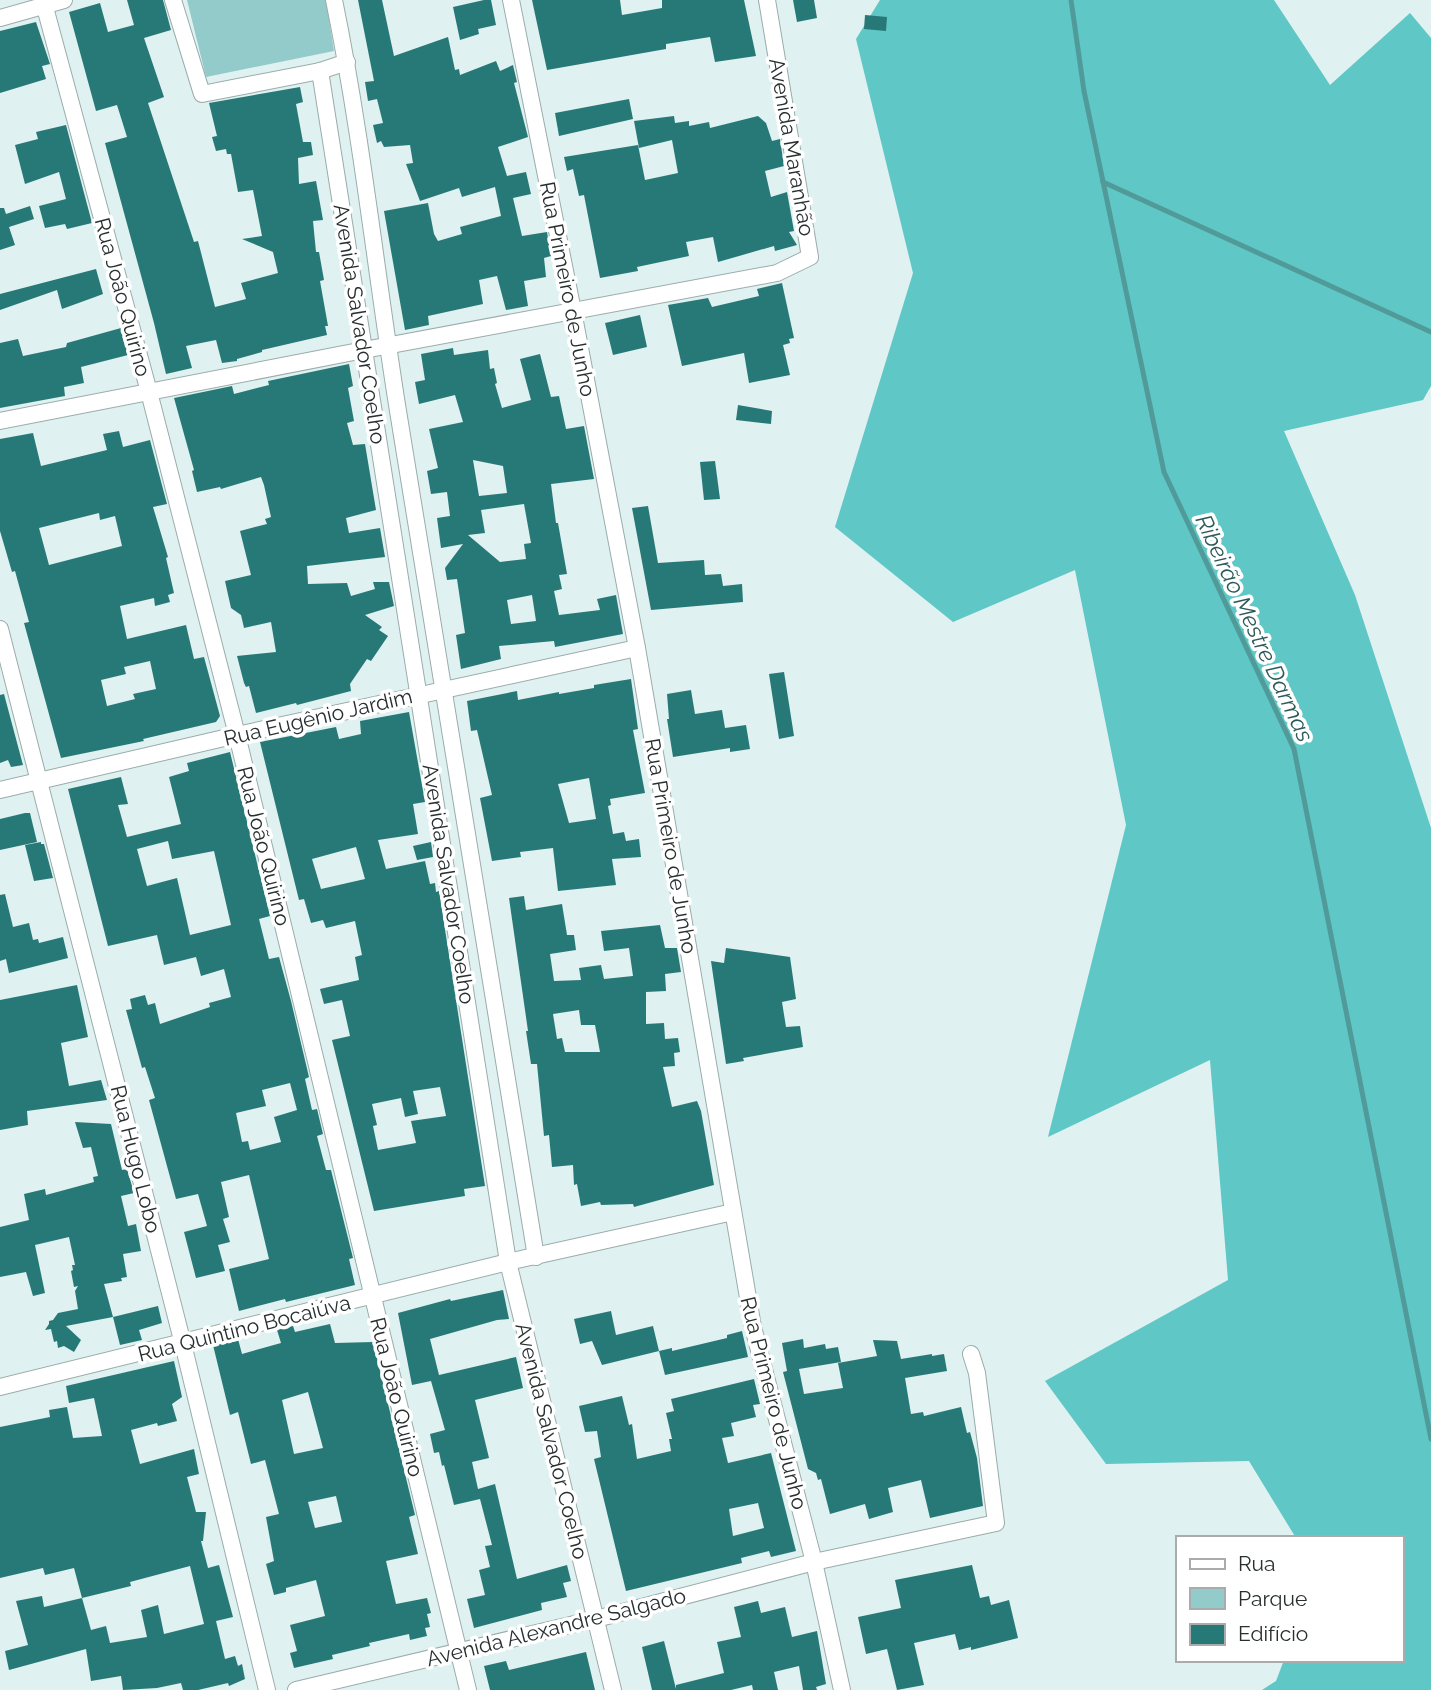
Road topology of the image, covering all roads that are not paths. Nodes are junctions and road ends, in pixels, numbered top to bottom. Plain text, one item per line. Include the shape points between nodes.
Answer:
1 (64, 0) edge
2 (173, 0) edge
3 (334, 0) edge
4 (511, 0) edge
5 (767, 0) edge
6 (44, 3) edge
7 (0, 18) edge
8 (347, 62) junction
9 (320, 71) junction
10 (573, 311) junction
11 (387, 345) junction
12 (364, 350) junction
13 (149, 392) junction
14 (0, 421) edge
15 (0, 629) edge
16 (637, 648) junction
17 (442, 690) junction
18 (420, 694) junction
19 (237, 735) junction
20 (39, 781) junction
21 (0, 790) edge
22 (733, 1212) junction
23 (536, 1256) junction
24 (508, 1262) junction
25 (373, 1296) junction
26 (183, 1344) junction
27 (971, 1354) dead end
28 (0, 1387) edge
29 (814, 1562) junction
30 (596, 1619) junction
31 (459, 1652) junction
32 (267, 1690) edge
33 (296, 1690) edge
34 (468, 1690) edge
35 (613, 1690) edge
36 (842, 1690) edge

1 - 6 street
2 - 9 street via 202,94
3 - 8 street, Avenida Salvador Coelho
4 - 10 street, Rua Primeiro de Junho
5 - 10 street, Avenida Maranhão via 810,257 777,273
6 - 7 street
6 - 13 street, Rua João Quirino
8 - 9 street
8 - 11 street, Avenida Salvador Coelho
9 - 12 street, Avenida Salvador Coelho
10 - 11 street
10 - 16 street, Rua Primeiro de Junho
11 - 12 street
11 - 17 street, Avenida Salvador Coelho
12 - 13 street
12 - 18 street, Avenida Salvador Coelho
13 - 14 street
13 - 19 street, Rua João Quirino
15 - 20 street, Rua Hugo Lobo
16 - 17 street, Rua Eugênio Jardim
16 - 22 street, Rua Primeiro de Junho
17 - 18 street, Rua Eugênio Jardim
17 - 23 street, Avenida Salvador Coelho
18 - 19 street, Rua Eugênio Jardim
18 - 24 street, Avenida Salvador Coelho
19 - 20 street, Rua Eugênio Jardim
19 - 25 street, Rua João Quirino
20 - 21 street, Rua Eugênio Jardim
20 - 26 street, Rua Hugo Lobo
22 - 23 street, Rua Quintino Bocaiúva
22 - 29 street, Rua Primeiro de Junho via 752,1327
23 - 24 street, Rua Quintino Bocaiúva
24 - 25 street, Rua Quintino Bocaiúva
24 - 30 street, Avenida Salvador Coelho
25 - 26 street, Rua Quintino Bocaiúva
25 - 31 street, Rua João Quirino
26 - 28 street, Rua Quintino Bocaiúva
26 - 32 street, Rua Hugo Lobo
27 - 29 street, Avenida Alexandre Salgado via 996,1523
29 - 30 street, Avenida Alexandre Salgado
29 - 36 street, Rua Primeiro de Junho
30 - 31 street, Avenida Alexandre Salgado
30 - 35 street, Avenida Salvador Coelho
31 - 33 street, Avenida Alexandre Salgado
31 - 34 street, Rua João Quirino

